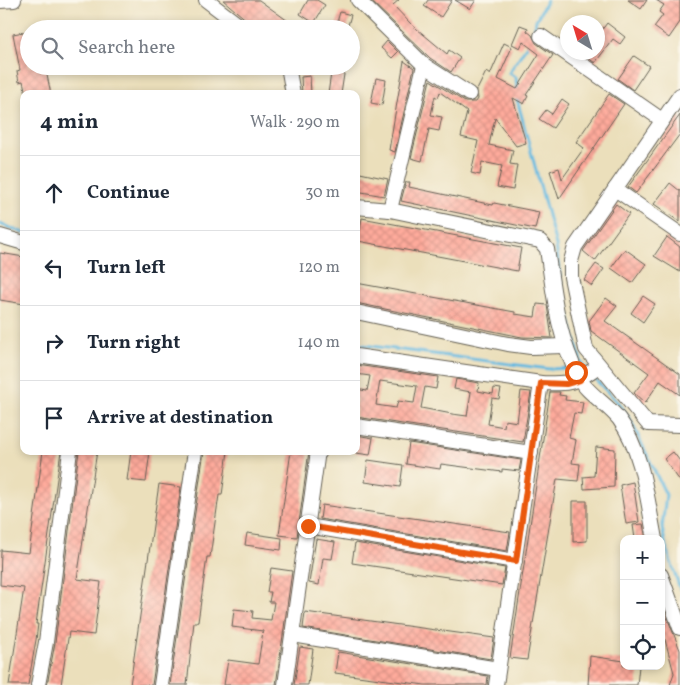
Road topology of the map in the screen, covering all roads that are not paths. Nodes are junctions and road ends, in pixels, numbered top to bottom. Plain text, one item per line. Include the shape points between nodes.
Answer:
1 (14, 0) edge
2 (206, 0) edge
3 (358, 0) edge
4 (0, 1) edge
5 (232, 20) edge
6 (541, 36) dead end
7 (424, 65) junction
8 (289, 75) edge
9 (291, 90) edge
10 (469, 94) dead end
11 (680, 94) edge
12 (662, 120) junction
13 (615, 189) junction
14 (360, 207) edge
15 (390, 210) junction
16 (680, 234) edge
17 (0, 236) edge
18 (20, 242) edge
19 (360, 313) edge
20 (565, 346) junction
21 (360, 357) edge
22 (599, 366) junction
23 (578, 372) junction
24 (541, 383) junction
25 (648, 424) junction
26 (680, 425) edge
27 (360, 427) edge
28 (628, 434) junction
29 (531, 453) junction
30 (69, 455) edge
31 (194, 455) edge
32 (317, 455) edge
33 (308, 526) junction
34 (654, 535) edge
35 (516, 561) junction
36 (665, 580) edge
37 (675, 596) edge
38 (680, 628) edge
39 (293, 635) junction
40 (498, 669) junction
41 (38, 685) edge
42 (160, 685) edge
43 (285, 685) edge
44 (496, 685) edge

1 - 4 street
2 - 5 street
3 - 7 street
6 - 12 street
7 - 10 street
7 - 15 street
8 - 9 street
11 - 12 street
12 - 13 street
13 - 16 street
13 - 22 street via 575,246 570,269 586,349
14 - 15 street
15 - 20 street via 544,244 558,325
17 - 18 street
19 - 20 street via 508,344
20 - 23 street
21 - 24 street
22 - 23 street
22 - 25 street
23 - 24 street via 566,384
23 - 28 street
24 - 29 street
25 - 26 street
25 - 28 street
27 - 29 street
28 - 34 street via 638,459
29 - 35 street
30 - 41 street
31 - 42 street
32 - 33 street
33 - 35 street
33 - 39 street
35 - 40 street
36 - 37 street
37 - 38 street
39 - 40 street
39 - 43 street
40 - 44 street

